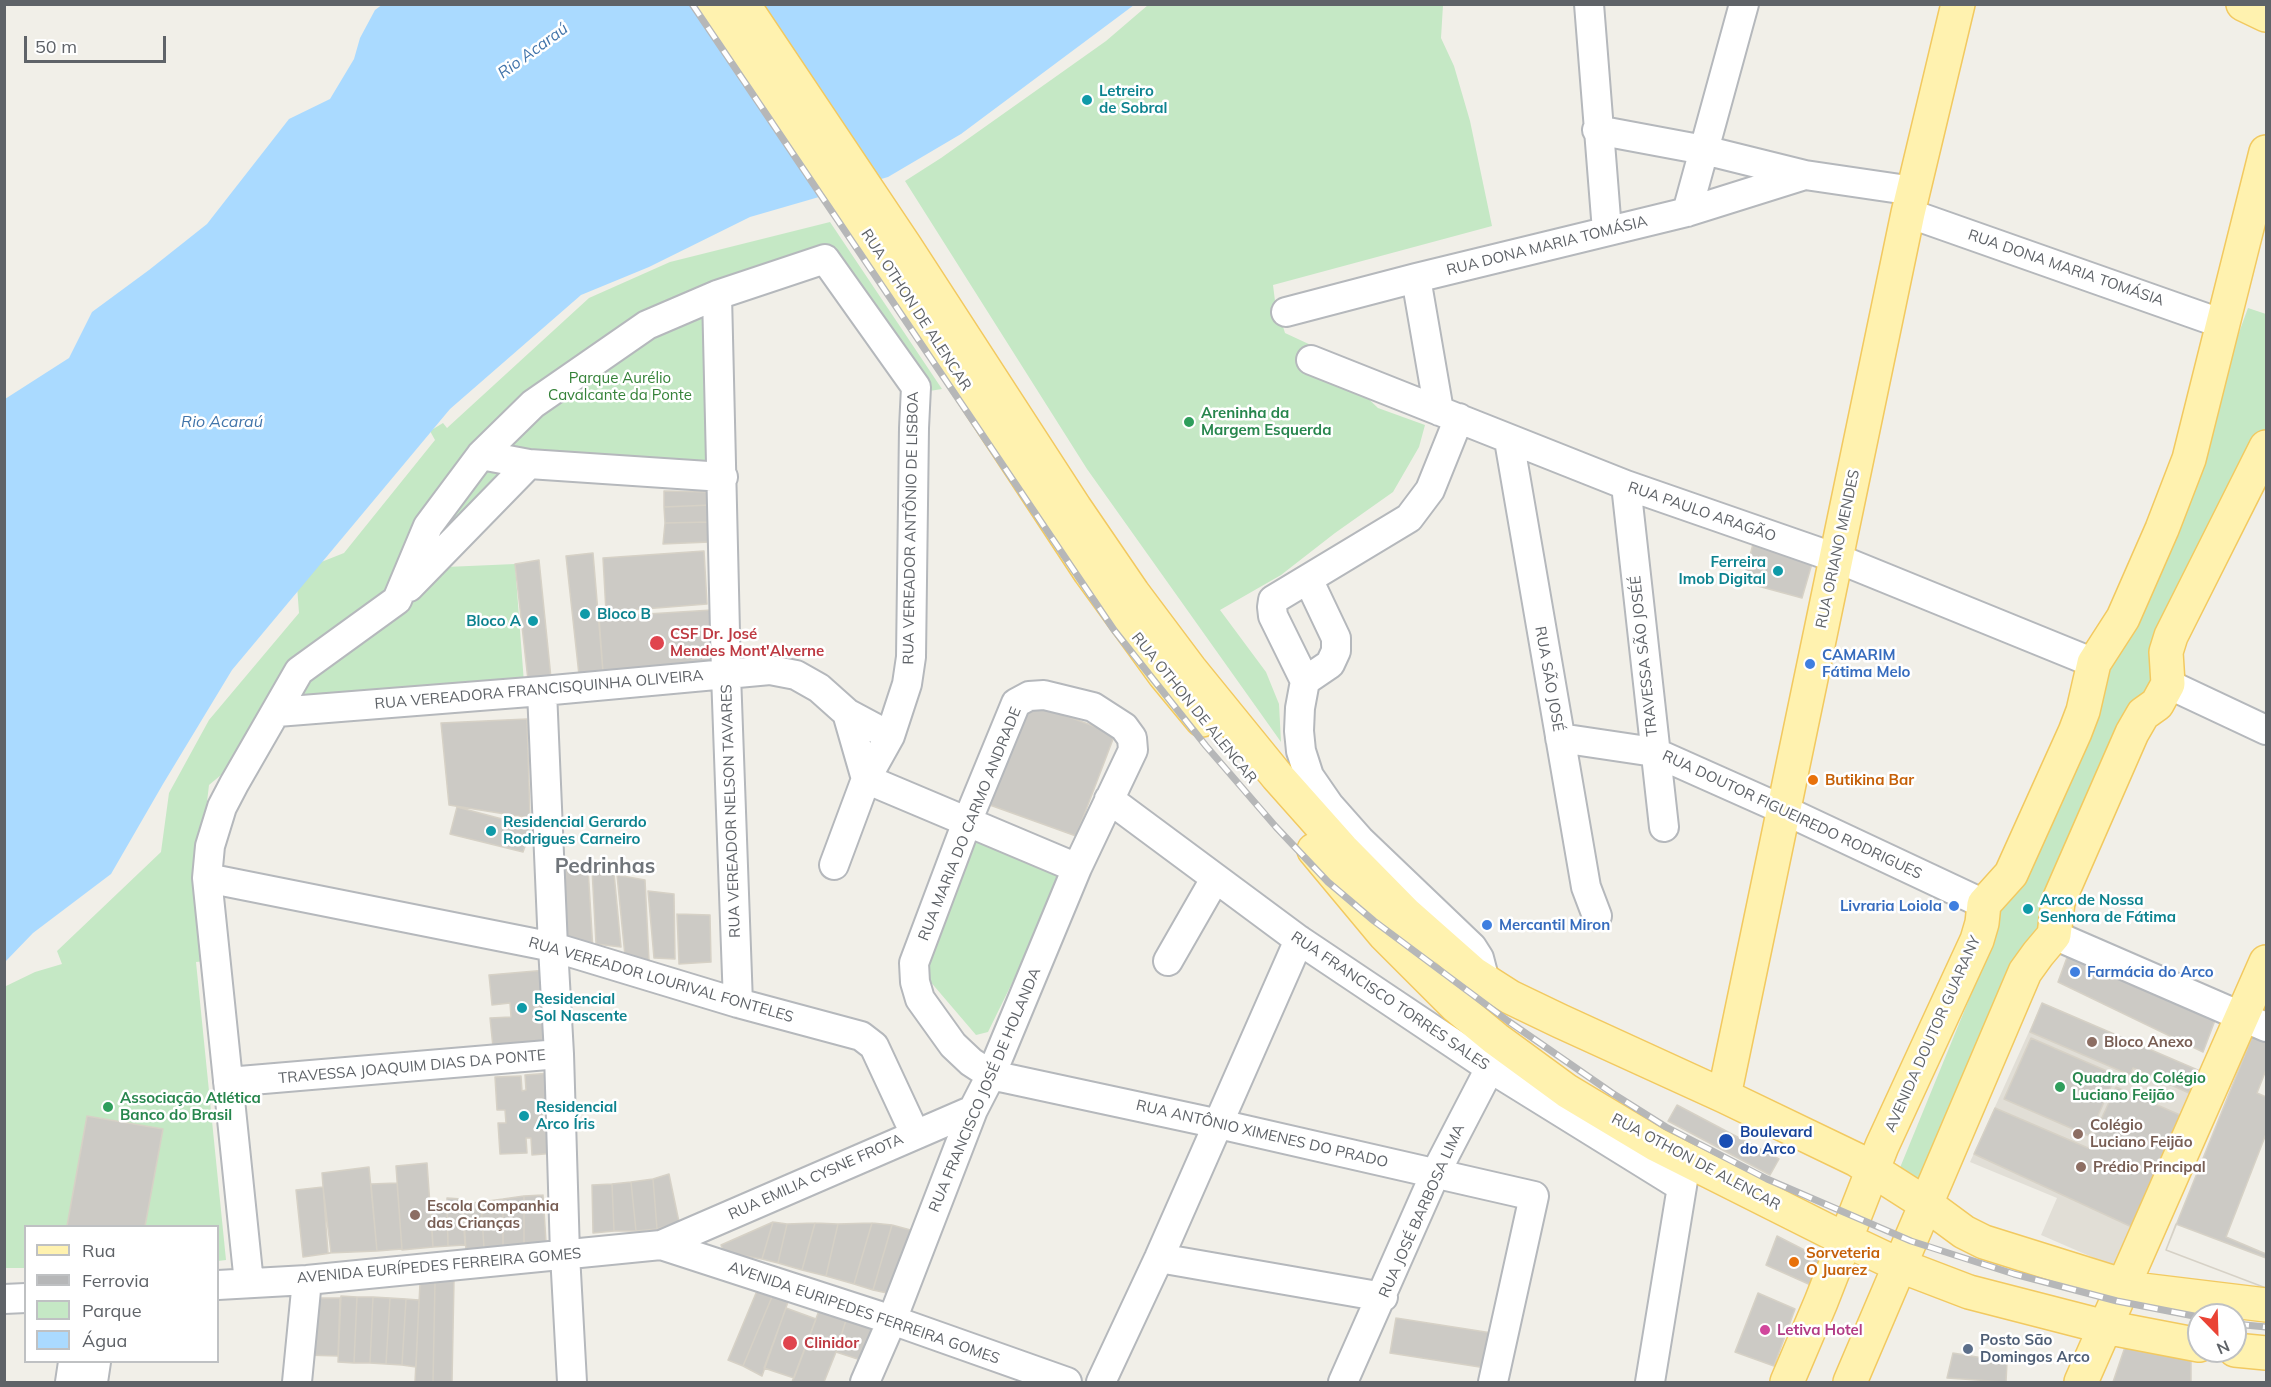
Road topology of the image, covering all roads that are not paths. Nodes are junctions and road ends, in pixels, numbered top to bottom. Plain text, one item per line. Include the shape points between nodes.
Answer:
1 (711, 4) edge
2 (743, 4) edge
3 (1589, 4) edge
4 (1744, 4) edge
5 (1958, 4) edge
6 (2242, 4) edge
7 (2266, 15) edge
8 (1598, 130) junction
9 (1704, 150) junction
10 (2266, 152) edge
11 (1805, 175) junction
12 (1911, 202) junction
13 (1687, 212) junction
14 (1607, 231) junction
15 (895, 252) junction
16 (1416, 278) junction
17 (717, 295) junction
18 (1286, 312) dead end
19 (2223, 324) junction
20 (1311, 360) dead end
21 (1449, 414) junction
22 (1509, 440) junction
23 (2266, 447) edge
24 (481, 455) junction
25 (529, 464) junction
26 (723, 477) junction
27 (1626, 485) junction
28 (1836, 558) junction
29 (1308, 579) junction
30 (397, 600) junction
31 (2094, 663) junction
32 (726, 674) junction
33 (1305, 681) junction
34 (2168, 684) junction
35 (543, 691) junction
36 (277, 712) junction
37 (847, 713) junction
38 (2266, 730) edge
39 (890, 736) junction
40 (1560, 738) junction
41 (1654, 752) junction
42 (866, 779) junction
43 (1109, 800) junction
44 (1784, 810) junction
45 (967, 822) junction
46 (1664, 827) dead end
47 (834, 865) dead end
48 (1077, 868) junction
49 (207, 878) junction
50 (1215, 879) junction
51 (1984, 904) junction
52 (1597, 916) dead end
53 (2054, 935) junction
54 (1299, 940) junction
55 (553, 947) junction
56 (1168, 961) dead end
57 (2266, 962) edge
58 (1485, 981) junction
59 (738, 1002) junction
60 (2255, 1022) edge
61 (560, 1054) junction
62 (1493, 1054) junction
63 (991, 1075) junction
64 (228, 1082) junction
65 (1724, 1096) junction
66 (973, 1110) junction
67 (1219, 1124) junction
68 (915, 1134) junction
69 (1873, 1170) junction
70 (1435, 1174) junction
71 (1684, 1174) junction
72 (1926, 1204) junction
73 (1846, 1240) junction
74 (660, 1245) junction
75 (565, 1254) junction
76 (1159, 1258) junction
77 (1901, 1266) junction
78 (307, 1280) junction
79 (249, 1283) junction
80 (219, 1285) edge
81 (2122, 1286) junction
82 (1383, 1297) junction
83 (24, 1298) edge
84 (4, 1299) edge
85 (2266, 1305) edge
86 (892, 1320) junction
87 (2105, 1327) junction
88 (2187, 1343) edge
89 (2247, 1351) edge
90 (2266, 1353) edge
91 (73, 1363) edge
92 (96, 1363) edge
93 (70, 1383) edge
94 (93, 1383) edge
95 (297, 1383) edge
96 (572, 1383) edge
97 (865, 1383) edge
98 (1067, 1383) edge
99 (1101, 1383) edge
100 (1343, 1383) edge
101 (1493, 1383) edge
102 (1650, 1383) edge
103 (1787, 1383) edge
104 (1850, 1383) edge
105 (2081, 1383) edge

1 - 15 main road, RUA OTHON DE ALENCAR
2 - 15 main road, RUA OTHON DE ALENCAR
3 - 8 street
4 - 9 street
5 - 12 main road, RUA ORIANO MENDES
6 - 7 main road
8 - 9 street, RUA DONA MARIA TOMÁSIA
8 - 14 street
9 - 11 street, RUA DONA MARIA TOMÁSIA
9 - 13 street
10 - 19 main road
11 - 12 street, RUA DONA MARIA TOMÁSIA
11 - 13 street, RUA DONA MARIA TOMÁSIA
12 - 19 street, RUA DONA MARIA TOMÁSIA
12 - 28 main road, RUA ORIANO MENDES
13 - 14 street, RUA DONA MARIA TOMÁSIA
14 - 16 street, RUA DONA MARIA TOMÁSIA
15 - 58 main road, RUA OTHON DE ALENCAR via 1133,593 1276,776 1406,913
15 - 62 main road, RUA OTHON DE ALENCAR via 1084,563 1164,674 1384,934 1448,998
16 - 18 street, RUA DONA MARIA TOMÁSIA
16 - 21 street
17 - 24 street via 647,325 533,404
17 - 26 street, RUA VEREADOR NELSON TAVARES
17 - 39 street, RUA VEREADOR ANTÔNIO DE LISBOA via 825,259 916,387 911,657 907,684
19 - 31 main road via 2189,459 2123,618
20 - 21 street, RUA PAULO ARAGÃO
21 - 22 street, RUA PAULO ARAGÃO
21 - 29 street via 1430,490 1408,518
22 - 27 street, RUA PAULO ARAGÃO
22 - 40 street, RUA SÃO JOSÉ
23 - 34 main road via 2171,636 2166,651
24 - 25 street
24 - 30 street via 428,526
25 - 26 street
25 - 30 street
26 - 32 street, RUA VEREADOR NELSON TAVARES
27 - 28 street, RUA PAULO ARAGÃO
27 - 41 street, TRAVESSA SÃO JOSÉÉ
28 - 31 street, RUA PAULO ARAGÃO
28 - 44 main road, RUA ORIANO MENDES
29 - 33 street via 1336,638 1336,651 1330,664
29 - 33 street via 1273,600 1273,616
30 - 36 street via 299,671
31 - 51 main road via 2075,732 2011,874
32 - 35 street, RUA VEREADORA FRANCISQUINHA OLIVEIRA
32 - 37 street, RUA VEREADORA FRANCISQUINHA OLIVEIRA via 770,670 796,675 819,688
32 - 59 street, RUA VEREADOR NELSON TAVARES
33 - 58 street via 1299,731 1309,776 1360,840 1472,947
34 - 38 street
34 - 53 main road via 2132,733 2058,902
35 - 36 street, RUA VEREADORA FRANCISQUINHA OLIVEIRA
35 - 55 street
36 - 49 street via 222,807 210,846
37 - 39 street, RUA VEREADORA FRANCISQUINHA OLIVEIRA
37 - 42 street
39 - 42 street, RUA VEREADOR ANTÔNIO DE LISBOA
40 - 41 street, RUA DOUTOR FIGUEIREDO RODRIGUES
40 - 52 street, RUA SÃO JOSÉ via 1586,887
41 - 44 street, RUA DOUTOR FIGUEIREDO RODRIGUES
41 - 46 street, TRAVESSA SÃO JOSÉÉ
42 - 45 street
42 - 47 street, RUA VEREADOR ANTÔNIO DE LISBOA
43 - 45 street, RUA MARIA DO CARMO ANDRADE via 1133,750 1132,738 1124,727 1093,707 1044,695 1029,696 1016,703
43 - 48 street, RUA FRANCISCO JOSÉ DE HOLANDA
43 - 50 street, RUA FRANCISCO TORRES SALES
44 - 51 street, RUA DOUTOR FIGUEIREDO RODRIGUES
44 - 65 main road, RUA ORIANO MENDES
45 - 48 street
45 - 63 street, RUA MARIA DO CARMO ANDRADE via 914,963 915,982 920,999 953,1045
48 - 63 street, RUA FRANCISCO JOSÉ DE HOLANDA
49 - 55 street, RUA VEREADOR LOURIVAL FONTELES
49 - 64 street
50 - 54 street, RUA FRANCISCO TORRES SALES
50 - 56 street
51 - 69 main road, AVENIDA DOUTOR GUARANY via 1977,940
53 - 60 street
53 - 72 main road via 2025,972
54 - 62 street, RUA FRANCISCO TORRES SALES
54 - 67 street
55 - 59 street, RUA VEREADOR LOURIVAL FONTELES
55 - 61 street
57 - 60 main road
58 - 65 main road, RUA OTHON DE ALENCAR via 1550,1017
59 - 68 street, RUA VEREADOR LOURIVAL FONTELES via 861,1036 874,1046
60 - 81 main road
61 - 64 street, TRAVESSA JOAQUIM DIAS DA PONTE
61 - 75 street
62 - 70 street, RUA JOSÉ BARBOSA LIMA
62 - 71 main road, RUA OTHON DE ALENCAR via 1567,1091
63 - 66 street, RUA FRANCISCO JOSÉ DE HOLANDA
63 - 67 street, RUA ANTÔNIO XIMENES DO PRADO
64 - 79 street
65 - 69 main road, RUA OTHON DE ALENCAR
66 - 68 street, RUA EMILIA CYSNE FROTA
66 - 86 street, RUA FRANCISCO JOSÉ DE HOLANDA
67 - 70 street, RUA ANTÔNIO XIMENES DO PRADO
67 - 76 street
68 - 74 street, RUA EMILIA CYSNE FROTA
69 - 72 main road, RUA OTHON DE ALENCAR
69 - 73 main road, AVENIDA DOUTOR GUARANY
70 - 82 street, RUA JOSÉ BARBOSA LIMA
70 - 101 street, RUA ANTÔNIO XIMENES DO PRADO via 1534,1196
71 - 73 main road, RUA OTHON DE ALENCAR
71 - 102 street
72 - 77 main road
72 - 81 main road, RUA OTHON DE ALENCAR via 1984,1242
73 - 77 main road, RUA OTHON DE ALENCAR
73 - 103 main road, AVENIDA DOUTOR GUARANY
74 - 75 street, AVENIDA EURÍPEDES FERREIRA GOMES
74 - 86 street, AVENIDA EURIPEDES FERREIRA GOMES
75 - 78 street, AVENIDA EURÍPEDES FERREIRA GOMES
75 - 96 street
76 - 82 street
76 - 99 street
77 - 87 main road, RUA OTHON DE ALENCAR via 1969,1292
77 - 104 main road
78 - 79 street, AVENIDA EURÍPEDES FERREIRA GOMES
78 - 95 street
79 - 80 street, AVENIDA EURÍPEDES FERREIRA GOMES
81 - 85 main road, RUA OTHON DE ALENCAR
81 - 87 main road
82 - 100 street, RUA JOSÉ BARBOSA LIMA
83 - 84 street
86 - 97 street, RUA FRANCISCO JOSÉ DE HOLANDA
86 - 98 street, AVENIDA EURIPEDES FERREIRA GOMES
87 - 88 main road, RUA OTHON DE ALENCAR
87 - 105 main road
89 - 90 main road
91 - 93 street
92 - 94 street

